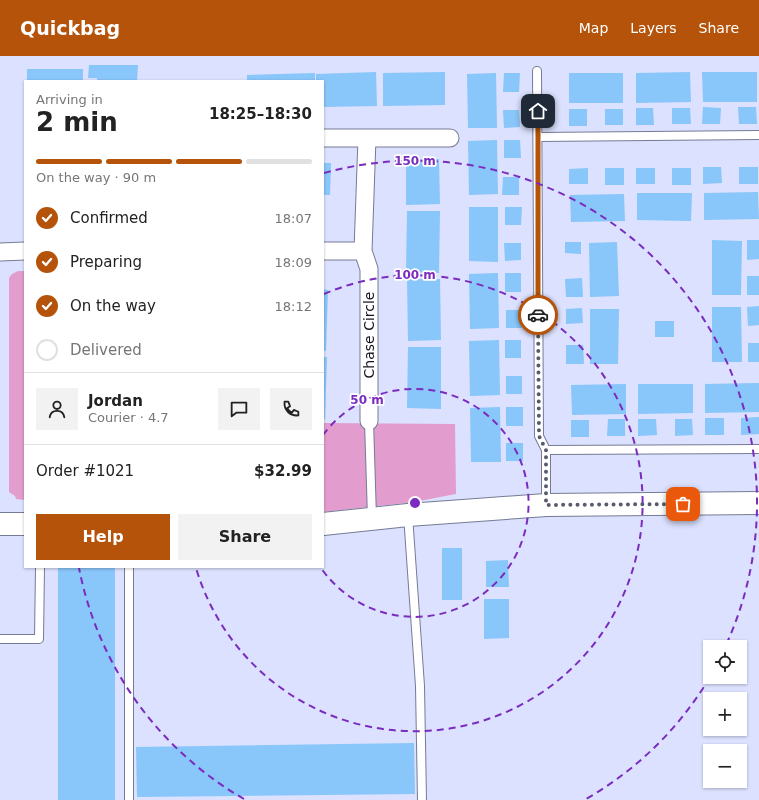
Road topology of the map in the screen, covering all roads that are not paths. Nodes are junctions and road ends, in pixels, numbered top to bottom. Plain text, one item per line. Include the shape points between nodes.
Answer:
1 (537, 72) dead end
2 (759, 135) edge
3 (538, 137) junction
4 (324, 138) edge
5 (367, 138) junction
6 (450, 138) dead end
7 (24, 251) edge
8 (324, 251) edge
9 (363, 251) junction
10 (0, 252) edge
11 (369, 421) joint
12 (759, 449) edge
13 (546, 450) junction
14 (759, 503) edge
15 (546, 505) junction
16 (408, 515) junction
17 (372, 519) junction
18 (0, 524) edge
19 (24, 524) edge
20 (324, 524) edge
21 (40, 568) edge
22 (129, 568) edge
23 (0, 639) edge
24 (129, 800) edge
25 (422, 800) edge

1 - 3 lane
2 - 3 lane
3 - 13 lane via 539,436
4 - 5 street
5 - 6 street
5 - 9 street, Chase Circle
7 - 10 street
8 - 9 street
9 - 11 street, Chase Circle via 369,269
11 - 17 lane
12 - 13 lane
13 - 15 lane
14 - 15 main road
15 - 16 main road
16 - 17 main road
16 - 25 lane via 420,686
17 - 20 main road
18 - 19 main road
21 - 23 lane via 38,639
22 - 24 lane

